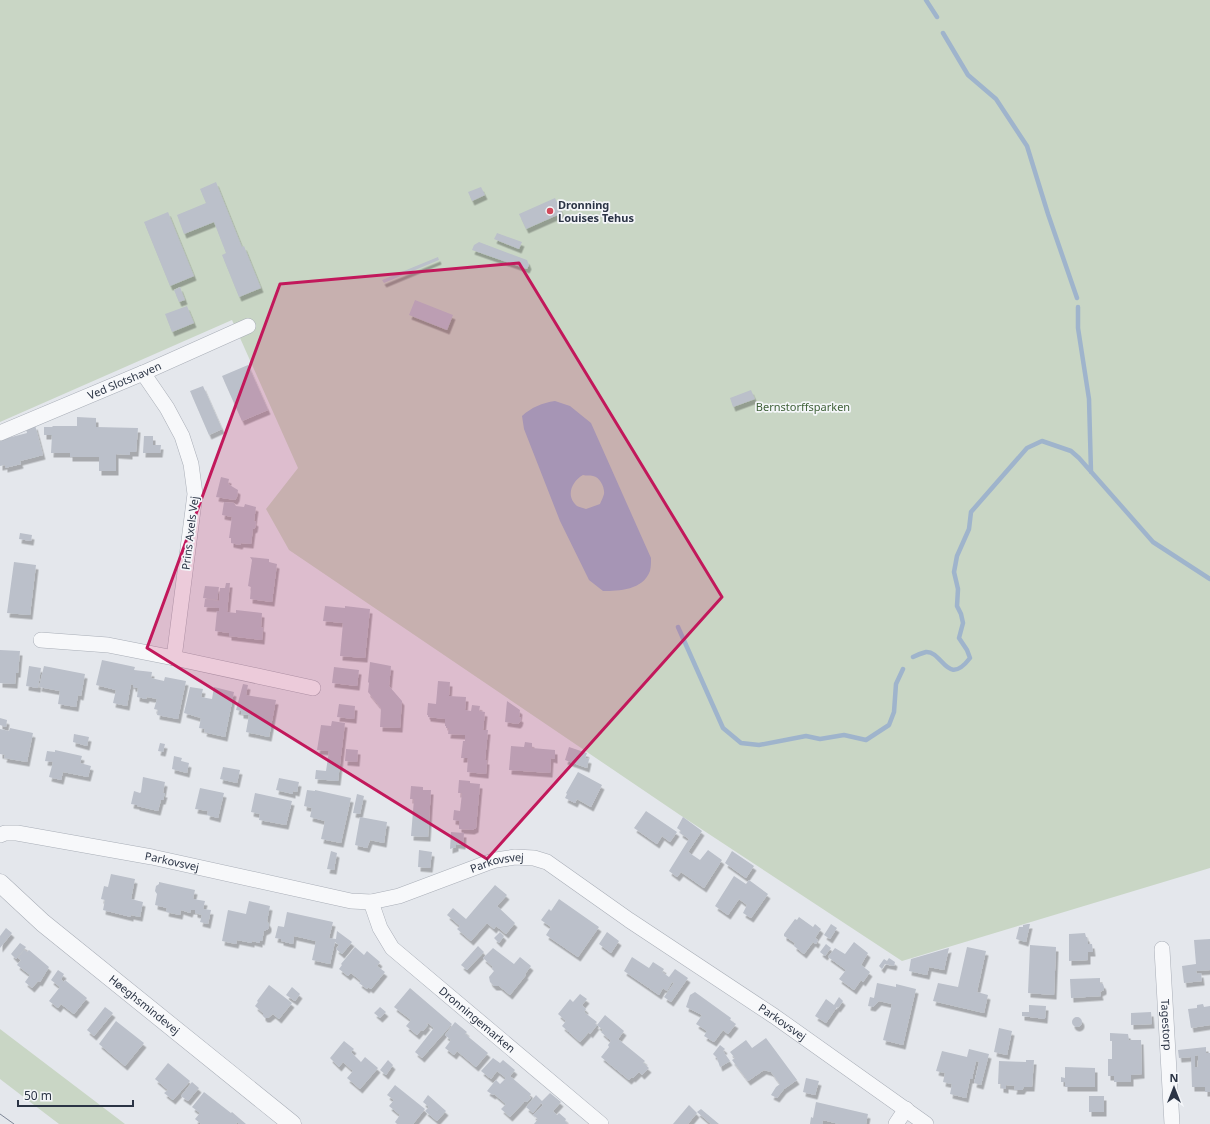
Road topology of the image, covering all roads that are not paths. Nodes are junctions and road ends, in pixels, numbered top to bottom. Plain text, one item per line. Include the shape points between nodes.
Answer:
1 (248, 326) dead end
2 (143, 373) junction
3 (0, 433) edge
4 (40, 640) dead end
5 (174, 658) junction
6 (313, 688) dead end
7 (0, 835) edge
8 (0, 883) edge
9 (371, 902) junction
10 (1162, 949) dead end
11 (906, 1109) junction
12 (292, 1124) edge
13 (601, 1124) edge
14 (896, 1124) edge
15 (926, 1124) edge
16 (1172, 1124) edge

1 - 2 street, Ved Slotshaven
2 - 3 street, Ved Slotshaven
2 - 5 street, Prins Axels Vej via 182,436 191,464 195,494
4 - 5 street via 108,645
5 - 6 street
7 - 9 street, Parkovsvej via 17,833 112,849 351,901
8 - 12 street, Høeghsmindevej via 43,923
9 - 11 street, Parkovsvej via 399,896 487,862 515,857 547,862
9 - 13 street, Dronningemarken via 380,928 392,948
10 - 16 street, Tagestorp
11 - 14 street
11 - 15 street, Parkovsvej

